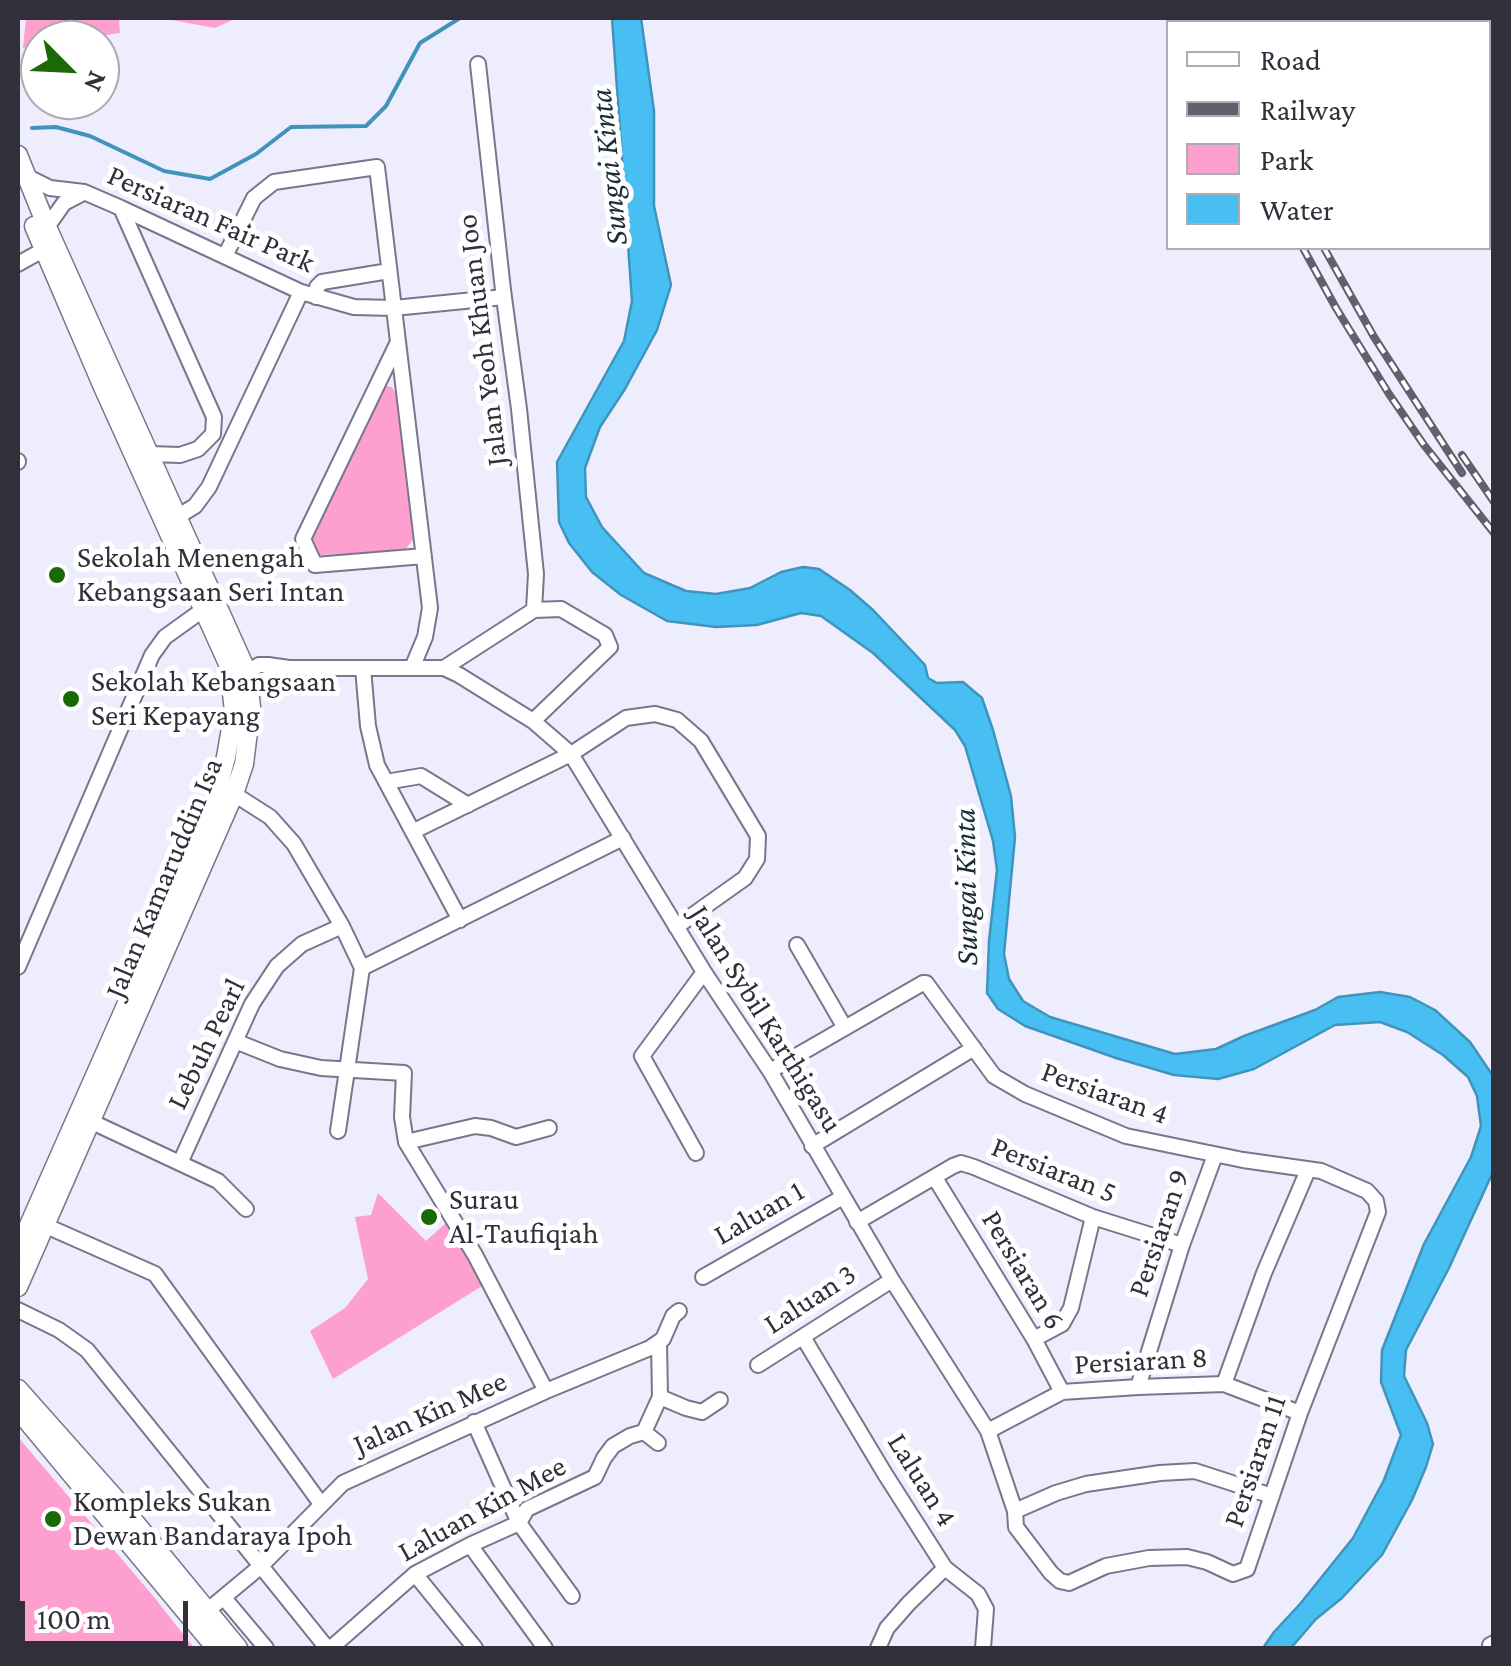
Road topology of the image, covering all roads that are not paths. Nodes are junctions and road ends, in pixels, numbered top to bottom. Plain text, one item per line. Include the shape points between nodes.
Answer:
1 (478, 64) dead end
2 (18, 155) edge
3 (21, 178) edge
4 (84, 192) junction
5 (121, 208) junction
6 (48, 240) junction
7 (225, 256) junction
8 (18, 264) edge
9 (390, 271) junction
10 (300, 292) junction
11 (316, 297) junction
12 (504, 297) junction
13 (394, 308) junction
14 (398, 342) junction
15 (148, 454) junction
16 (177, 517) junction
17 (424, 556) junction
18 (210, 605) junction
19 (534, 610) junction
20 (289, 668) junction
21 (363, 668) junction
22 (412, 668) junction
23 (444, 668) junction
24 (247, 672) junction
25 (250, 693) junction
26 (234, 711) junction
27 (533, 721) junction
28 (571, 754) junction
29 (226, 757) junction
30 (386, 782) junction
31 (234, 794) junction
32 (468, 805) junction
33 (414, 832) junction
34 (623, 838) junction
35 (460, 920) junction
36 (342, 926) junction
37 (676, 927) junction
38 (797, 945) dead end
39 (18, 967) edge
40 (362, 968) junction
41 (704, 972) junction
42 (846, 1028) junction
43 (236, 1041) junction
44 (974, 1048) junction
45 (770, 1070) junction
46 (346, 1071) junction
47 (90, 1122) junction
48 (549, 1128) dead end
49 (338, 1131) dead end
50 (406, 1142) junction
51 (812, 1146) junction
52 (696, 1153) dead end
53 (1215, 1156) junction
54 (180, 1163) junction
55 (1308, 1170) junction
56 (934, 1178) junction
57 (1367, 1191) joint
58 (843, 1197) junction
59 (246, 1209) dead end
60 (1093, 1217) junction
61 (858, 1222) junction
62 (44, 1224) junction
63 (1182, 1245) junction
64 (18, 1250) edge
65 (703, 1277) dead end
66 (892, 1280) junction
67 (18, 1287) edge
68 (18, 1310) edge
69 (679, 1312) dead end
70 (802, 1336) junction
71 (1034, 1339) junction
72 (659, 1342) junction
73 (758, 1366) dead end
74 (1224, 1384) junction
75 (18, 1385) edge
76 (1138, 1387) junction
77 (546, 1390) junction
78 (1062, 1392) junction
79 (660, 1397) junction
80 (720, 1400) dead end
81 (26, 1408) edge
82 (1300, 1414) junction
83 (474, 1422) junction
84 (988, 1430) junction
85 (644, 1432) junction
86 (658, 1443) dead end
87 (1272, 1496) junction
88 (114, 1497) junction
89 (321, 1504) junction
90 (1015, 1511) junction
91 (520, 1523) junction
92 (126, 1542) junction
93 (470, 1545) junction
94 (261, 1566) junction
95 (945, 1568) junction
96 (414, 1574) junction
97 (1060, 1580) joint
98 (160, 1583) junction
99 (572, 1596) dead end
100 (224, 1598) junction
101 (207, 1611) junction
102 (216, 1648) edge
103 (224, 1648) edge
104 (238, 1648) edge
105 (266, 1648) edge
106 (329, 1648) edge
107 (475, 1648) edge
108 (545, 1648) edge
109 (878, 1648) edge
110 (983, 1648) edge

1 - 12 street, Jalan Yeoh Khuan Joo
2 - 3 main road, Jalan Kamaruddin Isa
3 - 4 street, Persiaran Fair Park
3 - 6 main road, Jalan Kamaruddin Isa
4 - 5 street, Persiaran Fair Park
4 - 6 street, Persiaran Fair Park via 64,202
5 - 7 street, Persiaran Fair Park
5 - 15 street via 214,417 213,434 198,449
6 - 8 street, Persiaran Fair Park
6 - 15 main road, Jalan Kamaruddin Isa
6 - 18 main road, Jalan Kamaruddin Isa
7 - 9 street via 254,198 274,182 377,167
7 - 10 street, Persiaran Fair Park
9 - 11 street, Persiaran Fair Park via 322,282
9 - 13 street
10 - 11 street, Persiaran Fair Park
10 - 16 street via 209,487
11 - 13 street, Persiaran Fair Park
12 - 13 street, Persiaran Fair Park
12 - 19 street, Jalan Yeoh Khuan Joo via 536,574
13 - 14 street
14 - 17 street
14 - 17 street via 303,539 315,564
15 - 16 main road, Jalan Kamaruddin Isa
16 - 18 main road, Jalan Kamaruddin Isa
17 - 22 street via 430,608
18 - 24 main road, Jalan Kamaruddin Isa
18 - 26 main road, Jalan Kamaruddin Isa via 229,666
18 - 39 street via 165,637 152,655
19 - 23 street
19 - 27 street via 561,609 605,635 610,647
20 - 21 street
20 - 24 street via 259,665
20 - 25 street
21 - 22 street
21 - 30 street via 368,726
22 - 23 street
23 - 27 street, Jalan Sybil Karthigasu
24 - 25 main road, Jalan Kamaruddin Isa
24 - 26 main road
25 - 31 main road, Jalan Kamaruddin Isa via 244,764
26 - 29 main road, Jalan Kamaruddin Isa
27 - 28 street, Jalan Sybil Karthigasu
28 - 32 street
28 - 34 street, Jalan Sybil Karthigasu
28 - 37 street via 626,718 654,714 677,720 701,740 758,836 757,859 745,878
29 - 31 main road
29 - 64 main road, Jalan Kamaruddin Isa via 185,872
30 - 32 street via 422,776
30 - 33 street
31 - 36 street via 294,844
31 - 47 main road, Jalan Kamaruddin Isa
32 - 33 street
33 - 35 street
34 - 35 street
34 - 37 street, Jalan Sybil Karthigasu
35 - 40 street
36 - 40 street
36 - 43 street, Lebuh Pearl via 302,944 278,966
37 - 41 street, Jalan Sybil Karthigasu
38 - 42 street
40 - 46 street
41 - 45 street, Jalan Sybil Karthigasu
41 - 52 street via 642,1056
42 - 44 street, Persiaran 4 via 922,983
42 - 45 street
43 - 46 street
43 - 54 street, Lebuh Pearl
44 - 51 street
44 - 53 street, Persiaran 4 via 994,1076 1025,1094 1126,1136
45 - 51 street, Jalan Sybil Karthigasu
46 - 49 street
46 - 50 street via 404,1074
47 - 54 street
47 - 62 main road, Jalan Kamaruddin Isa
48 - 50 street via 516,1137 475,1126
50 - 77 street
51 - 58 street, Jalan Sybil Karthigasu
53 - 55 street, Persiaran 4
53 - 63 street, Persiaran 9
54 - 59 street via 218,1181
55 - 57 street, Persiaran 4
55 - 74 street
56 - 60 street, Persiaran 5 via 952,1166 974,1167
56 - 61 street, Persiaran 5
56 - 71 street, Persiaran 6
57 - 82 street, Persiaran 11 via 1378,1212
58 - 61 street, Jalan Sybil Karthigasu
58 - 65 street, Laluan 1
60 - 63 street, Persiaran 5
60 - 71 street via 1071,1308 1062,1324
61 - 66 street, Jalan Sybil Karthigasu
62 - 67 main road, Jalan Kamaruddin Isa
62 - 89 street via 156,1274
63 - 76 street, Persiaran 9
66 - 70 street, Laluan 3
66 - 84 street, Jalan Sybil Karthigasu
68 - 94 street via 87,1350
69 - 72 street
70 - 73 street, Laluan 3
70 - 95 street, Laluan 4
71 - 78 street, Persiaran 6
72 - 77 street, Jalan Kin Mee
72 - 79 street
74 - 76 street, Persiaran 8
74 - 82 street, Persiaran 8
75 - 81 main road
76 - 78 street, Persiaran 8
77 - 83 street, Jalan Kin Mee
78 - 84 street, Persiaran 8
79 - 80 street via 702,1412
79 - 85 street
81 - 88 main road
81 - 92 main road
82 - 87 street, Persiaran 11
83 - 89 street, Jalan Kin Mee via 343,1483
83 - 91 street
84 - 90 street, Jalan Sybil Karthigasu
85 - 86 street
85 - 91 street, Laluan Kin Mee via 613,1446 595,1477 527,1509
87 - 90 street via 1195,1470 1160,1472 1086,1484
87 - 97 street, Persiaran 11 via 1242,1573 1187,1557 1149,1558 1106,1566 1069,1583
88 - 92 main road
88 - 101 main road
89 - 94 street, Jalan Kin Mee
90 - 97 street, Jalan Sybil Karthigasu via 1016,1527
91 - 93 street, Laluan Kin Mee
91 - 99 street
92 - 98 main road
93 - 96 street, Laluan Kin Mee
93 - 108 street
94 - 100 street, Jalan Kin Mee
94 - 106 street
95 - 109 street via 887,1628
95 - 110 street, Laluan 4 via 978,1594 986,1610
96 - 106 street, Laluan Kin Mee
96 - 107 street
98 - 101 main road
98 - 102 main road
100 - 101 street, Jalan Kin Mee
100 - 105 street
101 - 103 main road via 210,1632
101 - 104 main road

